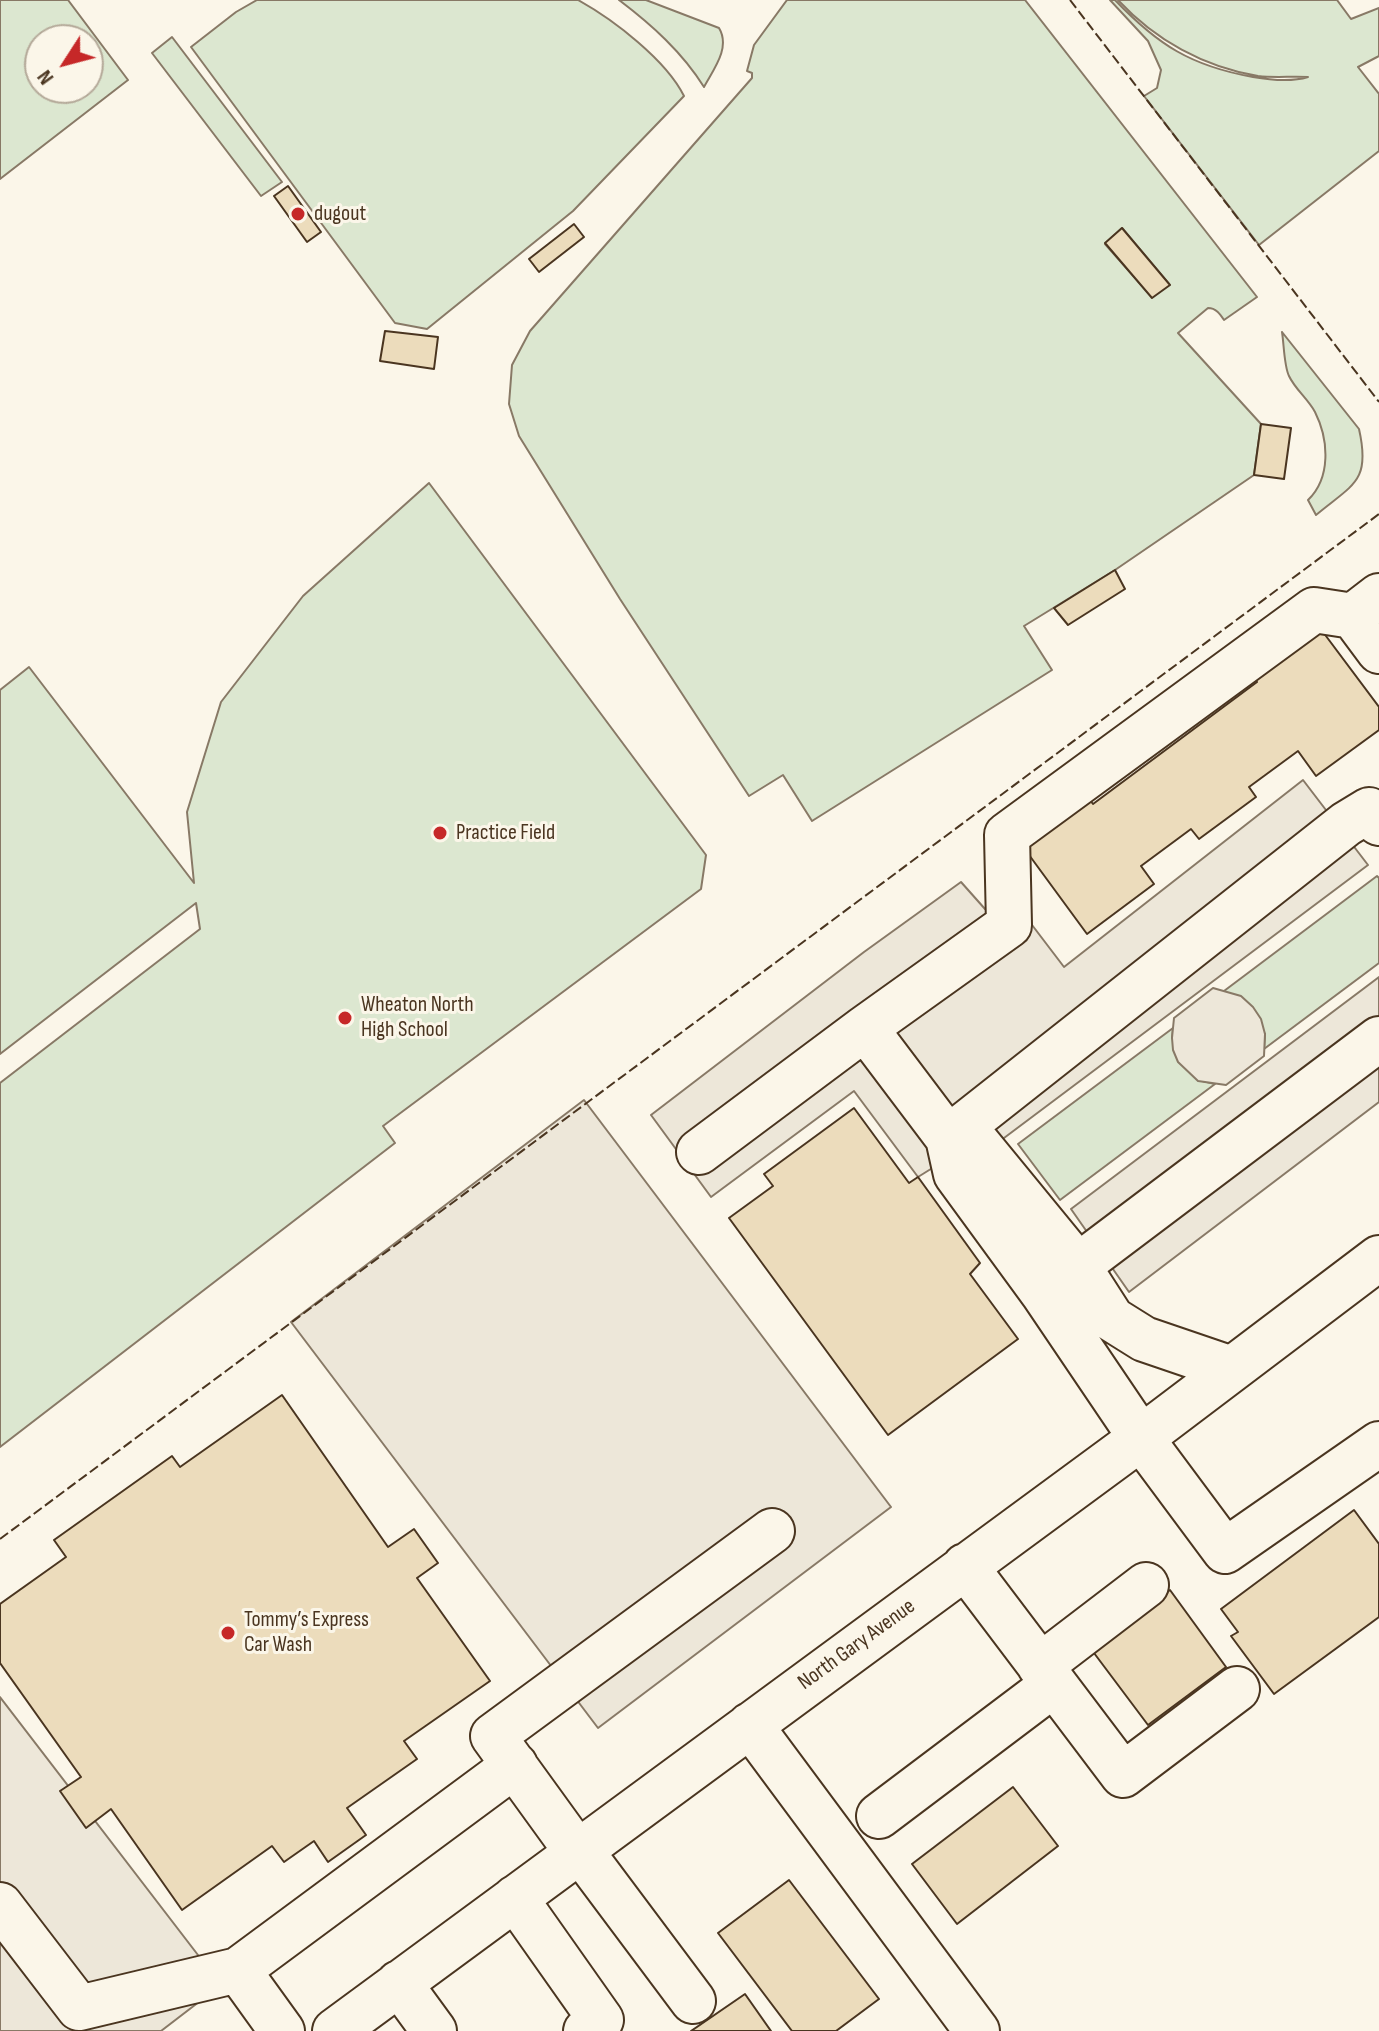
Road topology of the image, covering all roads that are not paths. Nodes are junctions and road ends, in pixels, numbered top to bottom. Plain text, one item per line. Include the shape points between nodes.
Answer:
1 (1366, 606) edge
2 (1379, 651) edge
3 (1376, 811) edge
4 (865, 1028) junction
5 (1379, 1039) edge
6 (948, 1138) junction
7 (699, 1152) dead end
8 (1379, 1258) edge
9 (1078, 1266) junction
10 (1043, 1293) junction
11 (1232, 1369) junction
12 (1141, 1438) junction
13 (1379, 1444) edge
14 (772, 1531) dead end
15 (965, 1566) junction
16 (1146, 1585) dead end
17 (1047, 1675) junction
18 (1237, 1689) dead end
19 (750, 1725) junction
20 (515, 1765) junction
21 (879, 1816) dead end
22 (579, 1851) junction
23 (515, 1898) junction
24 (0, 1905) edge
25 (238, 1970) junction
26 (399, 1983) junction
27 (693, 2001) dead end
28 (282, 2031) edge
29 (335, 2031) edge
30 (434, 2031) edge
31 (586, 2031) edge
32 (977, 2031) edge

1 - 2 street
1 - 4 street via 1314,610 1007,835 1009,925
3 - 6 street via 1346,824
4 - 6 street
4 - 7 street
5 - 9 street
6 - 9 street via 978,1144
6 - 10 street via 956,1174
8 - 11 street, North Gary Avenue
9 - 10 street
9 - 11 street via 1112,1319 1144,1339
10 - 12 street
11 - 12 street, North Gary Avenue
12 - 13 street via 1225,1551
12 - 15 street, North Gary Avenue
14 - 20 street via 493,1736
15 - 17 street
15 - 19 street, North Gary Avenue
16 - 17 street
17 - 18 street via 1123,1775
17 - 21 street
19 - 22 street, North Gary Avenue
19 - 32 street
20 - 22 street
20 - 25 street
22 - 23 street, North Gary Avenue
22 - 27 street
23 - 26 street, North Gary Avenue
23 - 31 street via 601,2020
24 - 25 street via 79,2008
25 - 28 street
26 - 29 street, North Gary Avenue
26 - 30 street

